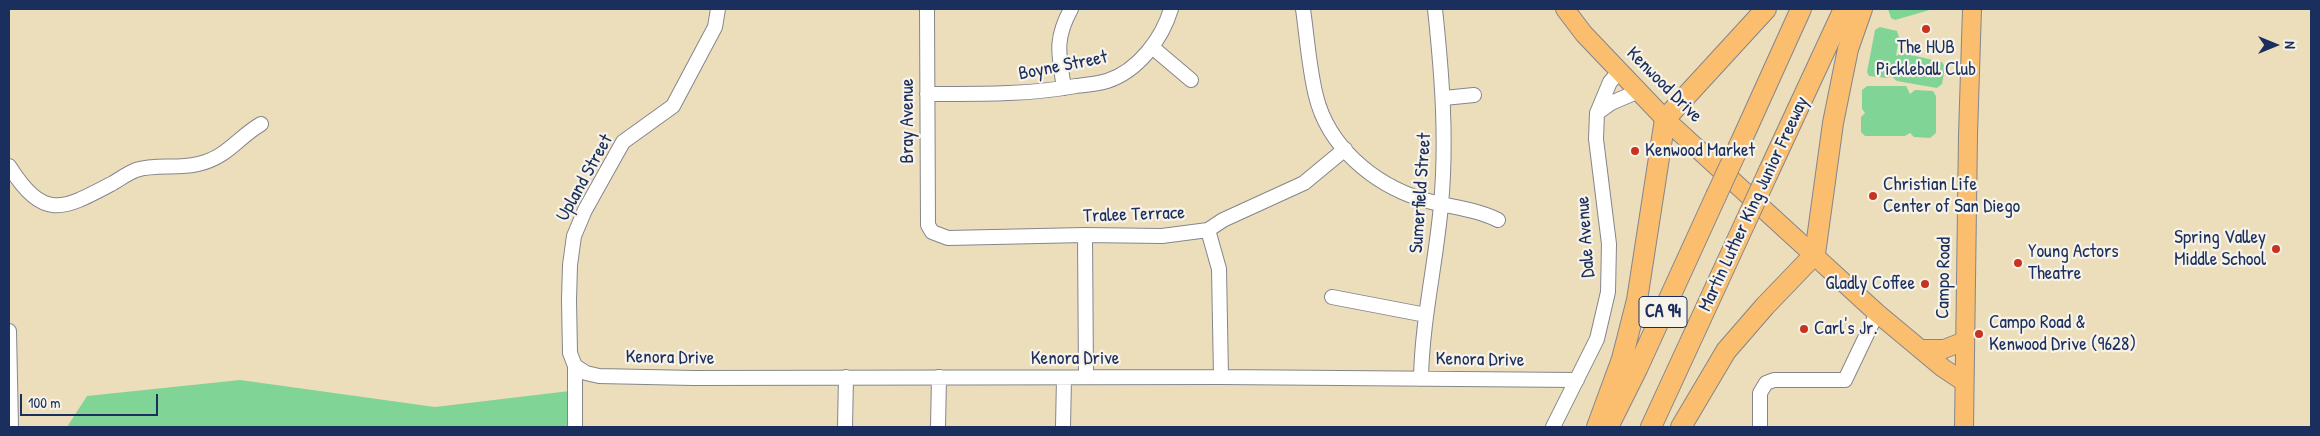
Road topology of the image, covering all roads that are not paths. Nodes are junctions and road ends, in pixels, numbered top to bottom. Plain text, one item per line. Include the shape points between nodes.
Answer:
1 (718, 9) edge
2 (927, 9) edge
3 (1071, 9) edge
4 (1171, 9) edge
5 (1303, 9) edge
6 (1435, 9) edge
7 (1565, 9) edge
8 (1766, 9) edge
9 (1801, 9) edge
10 (1844, 9) edge
11 (1862, 9) edge
12 (1972, 9) edge
13 (1152, 47) junction
14 (1620, 71) junction
15 (1191, 80) dead end
16 (1064, 88) junction
17 (1639, 91) junction
18 (927, 94) junction
19 (1474, 95) dead end
20 (1444, 98) junction
21 (1596, 113) junction
22 (1665, 119) junction
23 (261, 124) dead end
24 (1345, 149) junction
25 (9, 166) edge
26 (1441, 204) junction
27 (1498, 220) dead end
28 (1208, 230) junction
29 (932, 232) joint
30 (1085, 235) junction
31 (1815, 254) junction
32 (1332, 297) dead end
33 (1877, 313) junction
34 (1426, 315) junction
35 (9, 331) edge
36 (1965, 340) junction
37 (1920, 349) junction
38 (575, 366) junction
39 (846, 378) junction
40 (939, 378) junction
41 (1064, 378) junction
42 (1086, 378) junction
43 (1221, 378) junction
44 (1421, 378) junction
45 (1577, 380) junction
46 (1964, 382) junction
47 (11, 427) edge
48 (576, 427) edge
49 (845, 427) edge
50 (938, 427) edge
51 (1063, 427) edge
52 (1553, 427) edge
53 (1597, 427) edge
54 (1608, 427) edge
55 (1651, 427) edge
56 (1681, 427) edge
57 (1760, 427) edge
58 (1964, 427) edge

1 - 38 street, Upland Street via 715,27 673,106 623,142 574,236 569,300 570,353
2 - 18 street, Bray Avenue
3 - 16 street via 1061,28 1059,45
4 - 13 street, Boyne Street
5 - 24 street via 1316,96 1328,124
6 - 20 street, Sumerfield Street
7 - 14 main road, Kenwood Drive
8 - 22 highway
9 - 54 highway, Martin Luther King Junior Freeway / CA 94, bridge
10 - 55 highway, Martin Luther King Junior Freeway / CA 94, bridge
11 - 31 highway via 1848,49 1833,123
12 - 36 main road, Campo Road
13 - 15 street
13 - 16 street, Boyne Street via 1136,63 1107,81
14 - 17 main road, Kenwood Drive
14 - 21 street, Dale Avenue via 1610,82
16 - 18 street, Boyne Street via 1014,95
17 - 21 street
17 - 22 main road, Kenwood Drive
18 - 29 street, Bray Avenue via 928,225
19 - 20 street
20 - 26 street, Sumerfield Street
21 - 45 street, Dale Avenue via 1610,268 1608,292 1596,339
22 - 31 main road, Kenwood Drive
22 - 53 highway via 1637,300 1622,359
23 - 25 street via 234,148 216,158 197,164 137,170 67,205 52,205 32,197
24 - 26 street via 1385,184 1408,195
24 - 28 street, Tralee Terrace via 1304,183
26 - 27 street via 1483,212
26 - 34 street, Sumerfield Street
28 - 30 street, Tralee Terrace via 1162,236
28 - 43 street via 1219,269
29 - 30 street, Tralee Terrace via 948,238
30 - 42 street
31 - 33 main road, Kenwood Drive
31 - 56 highway via 1726,350
32 - 34 street
33 - 37 main road, Kenwood Drive
33 - 57 street via 1845,380 1774,380 1766,383 1760,393
34 - 44 street, Sumerfield Street
35 - 47 street
36 - 37 main road via 1944,349
36 - 46 main road, Campo Road
37 - 46 main road, Kenwood Drive
38 - 39 street, Kenora Drive via 599,376
38 - 48 street, Upland Street
39 - 40 street, Kenora Drive
39 - 49 street
40 - 41 street, Kenora Drive
40 - 50 street
41 - 42 street, Kenora Drive
41 - 51 street
42 - 43 street, Kenora Drive
43 - 44 street, Kenora Drive
44 - 45 street, Kenora Drive
45 - 52 street, Dale Avenue
46 - 58 main road, Campo Road

